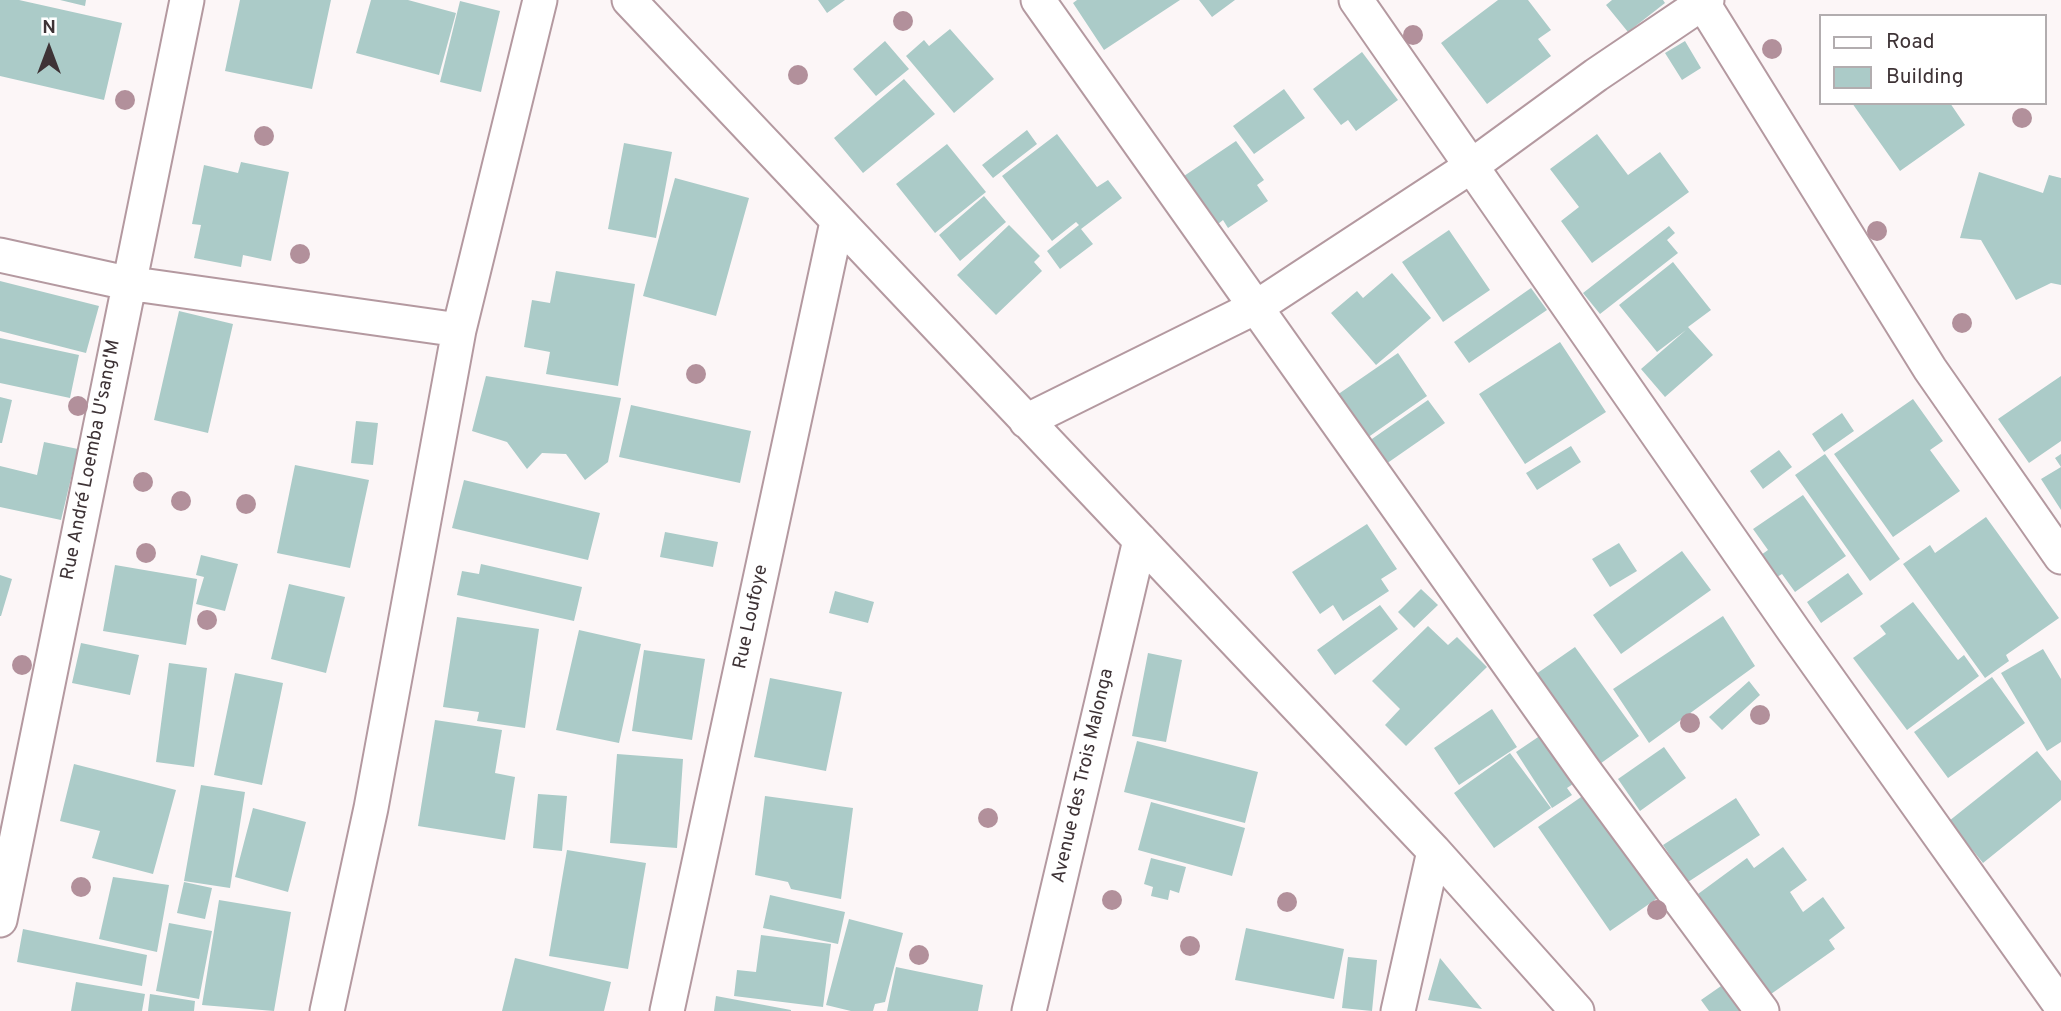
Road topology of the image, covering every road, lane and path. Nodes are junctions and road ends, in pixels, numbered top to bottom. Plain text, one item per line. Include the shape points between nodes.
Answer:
1 (187, 0) edge
2 (540, 0) edge
3 (629, 0) edge
4 (1038, 0) edge
5 (1356, 0) edge
6 (1704, 1) edge
7 (1471, 167) junction
8 (837, 222) junction
9 (0, 255) edge
10 (127, 283) junction
11 (1258, 306) junction
12 (459, 330) junction
13 (1026, 421) junction
14 (1140, 540) junction
15 (2061, 557) edge
16 (1434, 851) junction
17 (0, 920) edge
18 (2061, 1006) edge
19 (327, 1011) edge
20 (667, 1011) edge
21 (1029, 1011) edge
22 (1398, 1011) edge
23 (1577, 1011) edge
24 (1762, 1011) edge

1 - 10 street, Rue André Loemba U'sang'M
2 - 12 street
3 - 8 street
4 - 11 street
5 - 7 street
6 - 7 street
6 - 15 street via 1930,369
7 - 11 street
7 - 18 street
8 - 13 street
8 - 20 street, Rue Loufoye
9 - 10 street
10 - 12 street
10 - 17 street, Rue André Loemba U'sang'M
11 - 13 street
11 - 24 street via 1584,770
12 - 19 street via 371,808
13 - 14 street
14 - 16 street
14 - 21 street, Avenue des Trois Malonga
16 - 22 street
16 - 23 street

